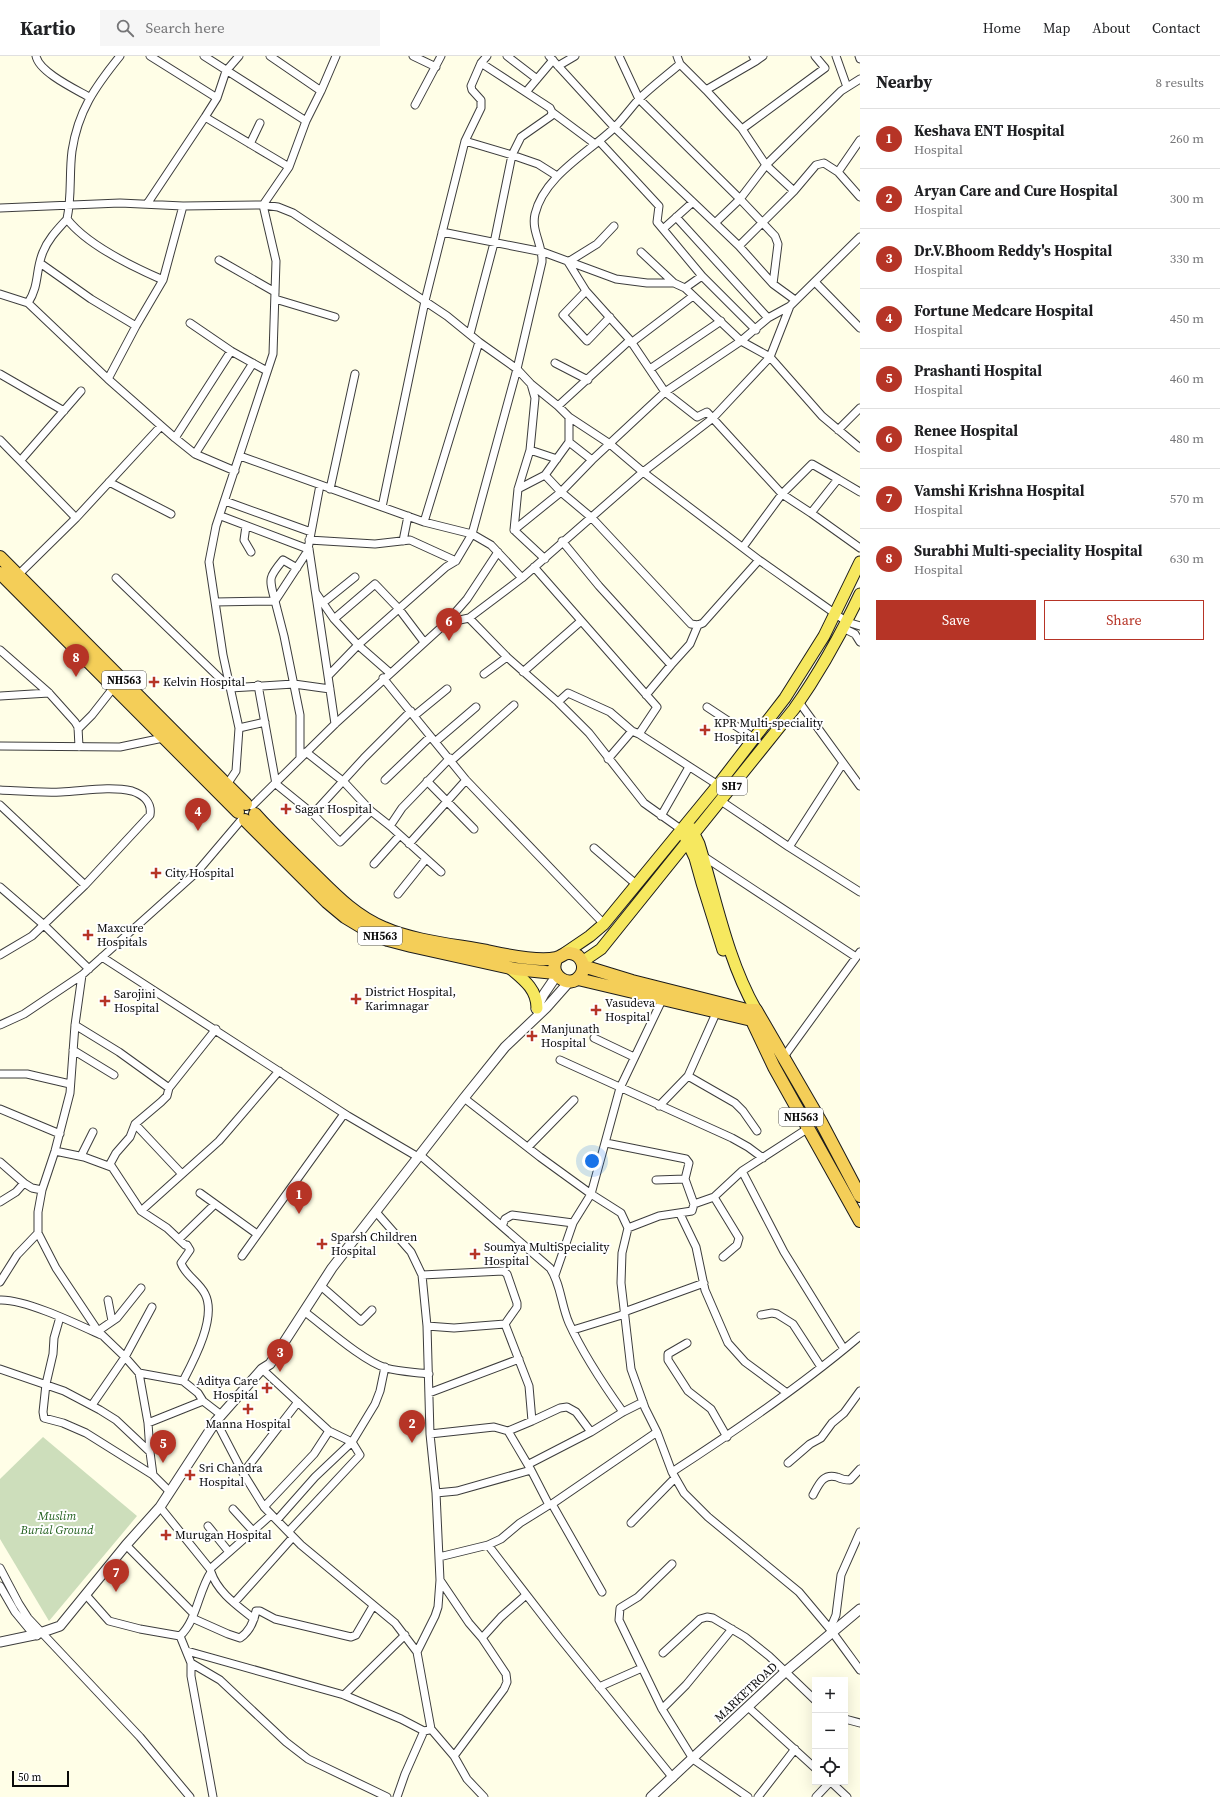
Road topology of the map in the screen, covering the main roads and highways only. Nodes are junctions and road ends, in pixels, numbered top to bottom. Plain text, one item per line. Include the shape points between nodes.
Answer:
1 (0, 557) edge
2 (860, 562) edge
3 (0, 573) edge
4 (14, 579) junction
5 (860, 594) edge
6 (247, 813) junction
7 (684, 826) junction
8 (695, 832) junction
9 (688, 842) junction
10 (561, 956) junction
11 (583, 964) junction
12 (510, 968) junction
13 (556, 974) junction
14 (573, 980) junction
15 (537, 1008) road end
16 (754, 1015) junction
17 (860, 1196) edge
18 (860, 1221) edge

1 - 4 highway, NH563
2 - 7 main road, SH7 via 836,614 801,675
3 - 4 highway, NH563
4 - 6 highway, NH563 via 163,738
4 - 6 highway, NH563 via 228,783
5 - 8 main road, SH7 via 819,672 799,702
6 - 10 highway, NH563 via 339,899 356,913 385,929 507,955 528,958
6 - 12 highway, NH563 via 327,902 345,917 370,932 411,946
7 - 8 main road
7 - 9 main road
7 - 10 main road, SH7 via 604,924
8 - 9 main road, SH7
8 - 16 main road via 730,948
9 - 11 main road, SH7 via 601,949
9 - 16 main road via 736,985
10 - 11 highway, NH563 via 575,954
10 - 13 highway via 554,966
11 - 14 highway via 580,976
11 - 16 highway, NH563 via 632,981
12 - 13 highway, NH563
12 - 15 main road via 531,989 537,1000
13 - 14 highway, NH563 via 563,981
14 - 16 highway, NH563 via 717,1011
16 - 17 highway, NH563 via 821,1122
16 - 18 highway, NH563 via 808,1129

